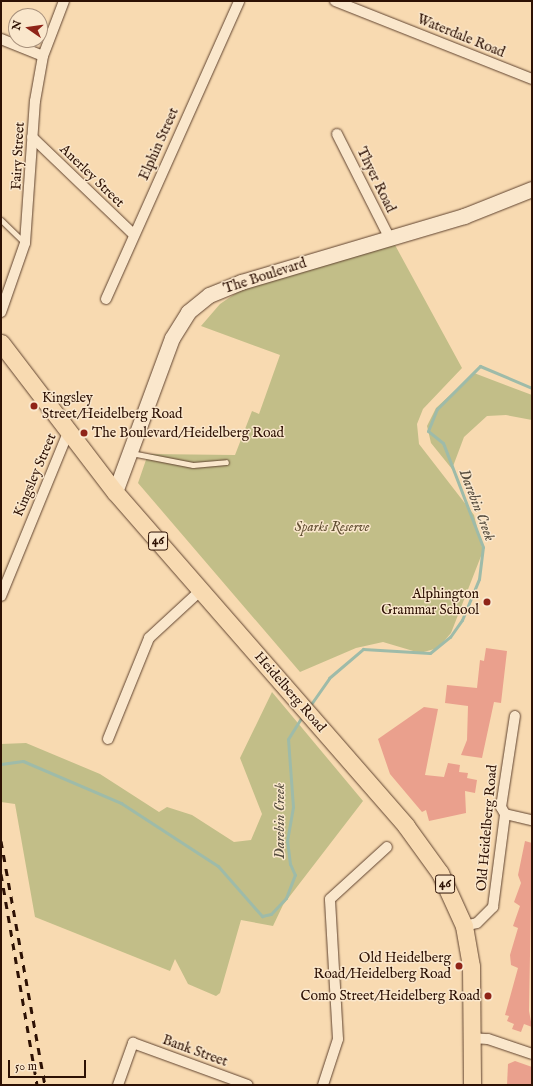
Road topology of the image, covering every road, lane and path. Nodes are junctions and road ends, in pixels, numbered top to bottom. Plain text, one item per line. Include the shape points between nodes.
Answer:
1 (64, 1) edge
2 (239, 1) edge
3 (335, 1) edge
4 (1, 39) edge
5 (43, 56) junction
6 (532, 79) edge
7 (337, 134) dead end
8 (32, 137) junction
9 (532, 189) edge
10 (1, 220) edge
11 (133, 234) junction
12 (390, 239) junction
13 (25, 242) junction
14 (106, 299) dead end
15 (1, 312) edge
16 (1, 343) edge
17 (68, 433) junction
18 (131, 454) junction
19 (226, 462) dead end
20 (115, 492) junction
21 (200, 591) junction
22 (1, 596) edge
23 (514, 716) dead end
24 (108, 739) dead end
25 (505, 814) junction
26 (532, 820) edge
27 (387, 847) dead end
28 (464, 926) junction
29 (472, 1038) junction
30 (532, 1054) edge
31 (118, 1085) edge
32 (248, 1085) edge
33 (323, 1085) edge
34 (472, 1085) edge

1 - 5 street, Fairy Street
2 - 11 street, Elphin Street
3 - 6 street, Waterdale Road
4 - 5 street
5 - 8 street, Fairy Street
7 - 12 street, Thyer Road
8 - 11 street, Anerley Street
8 - 13 street, Fairy Street
9 - 12 street, The Boulevard
10 - 13 lane
11 - 14 street, Elphin Street
12 - 18 street, The Boulevard via 241,282 209,295 188,312 172,338
13 - 15 street, Fairy Street
16 - 17 main road, Heidelberg Road / 46
17 - 20 main road, Heidelberg Road / 46
17 - 22 street, Kingsley Street
18 - 19 lane via 193,465
18 - 20 street, The Boulevard
20 - 21 main road, Heidelberg Road / 46
21 - 24 street via 148,638
21 - 28 main road, Heidelberg Road / 46 via 406,826 440,873
23 - 25 street, Old Heidelberg Road via 501,807
25 - 26 street
25 - 28 street, Old Heidelberg Road via 493,907 477,923
27 - 33 street via 330,899 338,1039
28 - 29 main road, Heidelberg Road / 46 via 471,966
29 - 30 street via 488,1039
29 - 34 main road, Heidelberg Road / 46
31 - 32 street, Bank Street via 133,1043

